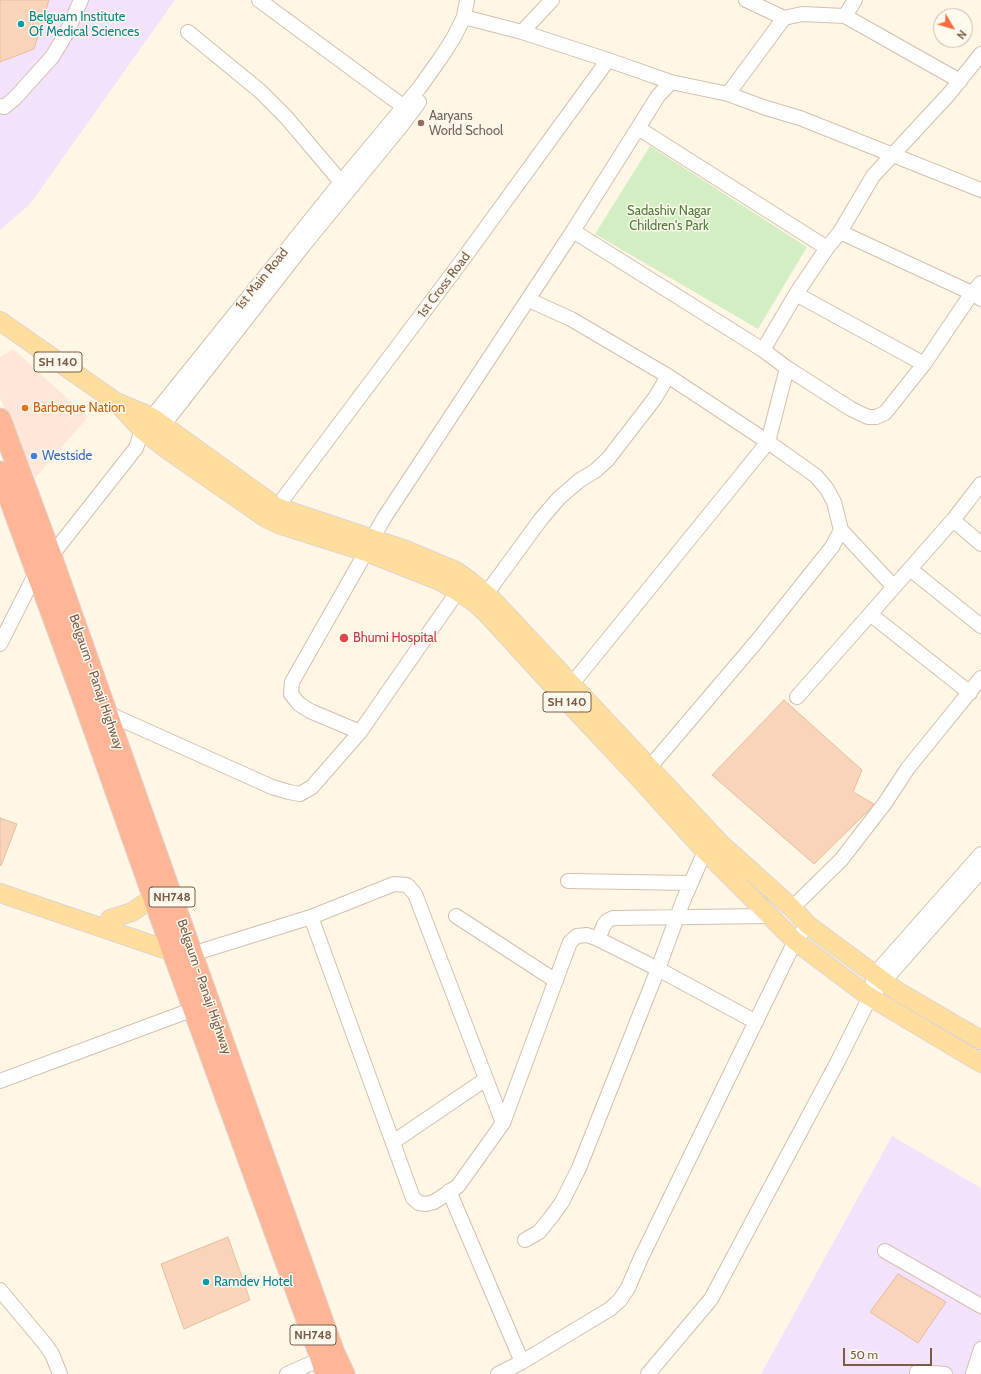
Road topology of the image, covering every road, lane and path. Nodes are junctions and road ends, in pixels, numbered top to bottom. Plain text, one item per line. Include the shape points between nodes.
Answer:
1 (81, 0) edge
2 (259, 0) edge
3 (467, 0) edge
4 (476, 0) edge
5 (552, 0) edge
6 (746, 0) edge
7 (855, 0) edge
8 (845, 16) junction
9 (468, 17) junction
10 (784, 18) junction
11 (188, 32) dead end
12 (522, 32) junction
13 (981, 54) edge
14 (608, 60) junction
15 (960, 81) junction
16 (671, 82) junction
17 (728, 94) junction
18 (0, 106) edge
19 (404, 107) junction
20 (638, 128) junction
21 (892, 155) junction
22 (341, 182) junction
23 (981, 190) edge
24 (573, 231) junction
25 (840, 232) junction
26 (827, 248) junction
27 (978, 292) edge
28 (796, 294) junction
29 (529, 300) junction
30 (0, 321) edge
31 (762, 350) junction
32 (924, 364) junction
33 (787, 368) junction
34 (668, 376) junction
35 (0, 419) edge
36 (153, 428) junction
37 (768, 442) junction
38 (0, 472) edge
39 (981, 484) edge
40 (276, 507) junction
41 (953, 520) junction
42 (841, 530) junction
43 (981, 544) edge
44 (369, 545) junction
45 (52, 556) junction
46 (910, 569) junction
47 (37, 571) junction
48 (894, 587) junction
49 (458, 591) junction
50 (482, 600) junction
51 (870, 614) junction
52 (981, 626) edge
53 (0, 644) edge
54 (981, 678) edge
55 (571, 685) junction
56 (970, 693) junction
57 (797, 697) dead end
58 (107, 713) junction
59 (360, 732) junction
60 (649, 768) junction
61 (705, 851) junction
62 (981, 854) edge
63 (981, 871) edge
64 (568, 881) dead end
65 (0, 883) edge
66 (691, 883) junction
67 (0, 893) edge
68 (154, 897) junction
69 (792, 908) junction
70 (456, 916) dead end
71 (770, 916) junction
72 (311, 917) junction
73 (677, 918) junction
74 (110, 919) junction
75 (808, 925) junction
76 (598, 939) junction
77 (795, 941) junction
78 (180, 946) junction
79 (658, 969) junction
80 (879, 978) junction
81 (556, 981) junction
82 (870, 997) junction
83 (202, 1006) junction
84 (756, 1022) junction
85 (981, 1040) edge
86 (981, 1063) edge
87 (486, 1079) junction
88 (0, 1081) edge
89 (503, 1123) junction
90 (393, 1142) junction
91 (449, 1191) junction
92 (525, 1240) dead end
93 (885, 1251) dead end
94 (0, 1290) edge
95 (981, 1306) edge
96 (981, 1349) edge
97 (522, 1362) junction
98 (335, 1368) edge
99 (917, 1372) dead end
100 (60, 1374) edge
101 (287, 1374) edge
102 (498, 1374) edge
103 (648, 1374) edge
104 (945, 1374) edge
105 (973, 1374) edge

1 - 18 street via 66,34 52,57 15,98 4,107
2 - 19 street
3 - 9 street, 1st Main Road
4 - 9 street
5 - 12 street
6 - 10 street
7 - 8 street
8 - 10 street via 802,14
8 - 15 street
9 - 12 street
9 - 19 street, 1st Main Road
9 - 36 street via 461,44 402,125
10 - 17 street
11 - 22 street via 260,91 286,117
12 - 14 street
13 - 15 street
14 - 16 street
14 - 40 street, 1st Cross Road via 461,262
15 - 21 street
16 - 17 street
16 - 20 street via 658,96
17 - 21 street via 800,118
19 - 22 street, 1st Main Road
20 - 24 street
20 - 26 street
21 - 23 street
21 - 25 street via 873,176
22 - 36 street, 1st Main Road
24 - 29 street
24 - 31 street
25 - 26 street
25 - 27 street
26 - 28 street
27 - 32 street
28 - 31 street
28 - 32 street
29 - 34 street via 571,319
29 - 44 street
30 - 36 main road, SH 140
31 - 33 street
32 - 33 street via 885,413 876,417 868,417 850,409
33 - 37 street
34 - 37 street
34 - 50 street via 655,398 608,459 559,498
35 - 45 highway, Belgaum - Panaji Highway / NH748
36 - 40 main road, SH 140
36 - 44 main road, SH 140 via 168,450 266,518 281,525
36 - 45 street
37 - 42 street via 816,476 827,489 834,502
37 - 55 street
38 - 47 highway, Belgaum - Panaji Highway / NH748
39 - 41 street
40 - 44 main road, SH 140
41 - 43 street
41 - 46 street
42 - 48 street
42 - 60 street via 832,547 762,635
44 - 49 main road, SH 140
44 - 50 main road, SH 140 via 406,550 456,572 470,580
44 - 59 street via 292,682 291,694 299,704 310,711
45 - 58 highway, Belgaum - Panaji Highway / NH748
46 - 48 street
46 - 52 street
47 - 53 street
47 - 68 highway, Belgaum - Panaji Highway / NH748
48 - 51 street
49 - 50 main road, SH 140
49 - 59 street
50 - 55 main road, SH 140
50 - 61 main road, SH 140 via 562,696
51 - 56 street
51 - 57 street
54 - 56 street
55 - 60 main road, SH 140
56 - 69 street via 908,768 885,803 841,860
58 - 59 street via 272,787 300,794 312,787
58 - 78 highway, Belgaum - Panaji Highway / NH748
60 - 69 main road, SH 140 via 721,844
61 - 66 street
61 - 71 main road, SH 140
62 - 80 street
63 - 80 street
64 - 66 street
65 - 74 main road
66 - 73 street
67 - 78 main road
68 - 74 main road via 132,912
68 - 78 highway, Belgaum - Panaji Highway / NH748
69 - 75 main road, SH 140
70 - 81 street
71 - 73 street
71 - 77 main road, SH 140
72 - 78 street
72 - 87 street via 394,884 407,885 415,894
72 - 90 street
73 - 76 street via 613,918 604,925
73 - 79 street
74 - 78 main road
75 - 77 street
75 - 80 main road, SH 140
76 - 79 street
76 - 81 street via 587,935 577,936 570,942
77 - 82 main road, SH 140
77 - 84 street
78 - 83 highway, Belgaum - Panaji Highway / NH748
79 - 84 street
79 - 92 street via 579,1168 552,1216 539,1232
80 - 82 street
80 - 85 main road, SH 140
81 - 89 street
82 - 86 main road, SH 140
82 - 103 street via 711,1299
83 - 88 street
83 - 98 highway, Belgaum - Panaji Highway / NH748
84 - 97 street via 620,1300 610,1309
87 - 89 street
87 - 90 street
89 - 91 street via 458,1186
90 - 91 street via 413,1198 419,1203 426,1204 434,1202
91 - 97 street
93 - 95 street
94 - 100 street via 45,1344
96 - 105 street
97 - 102 street
98 - 101 street
99 - 104 street

